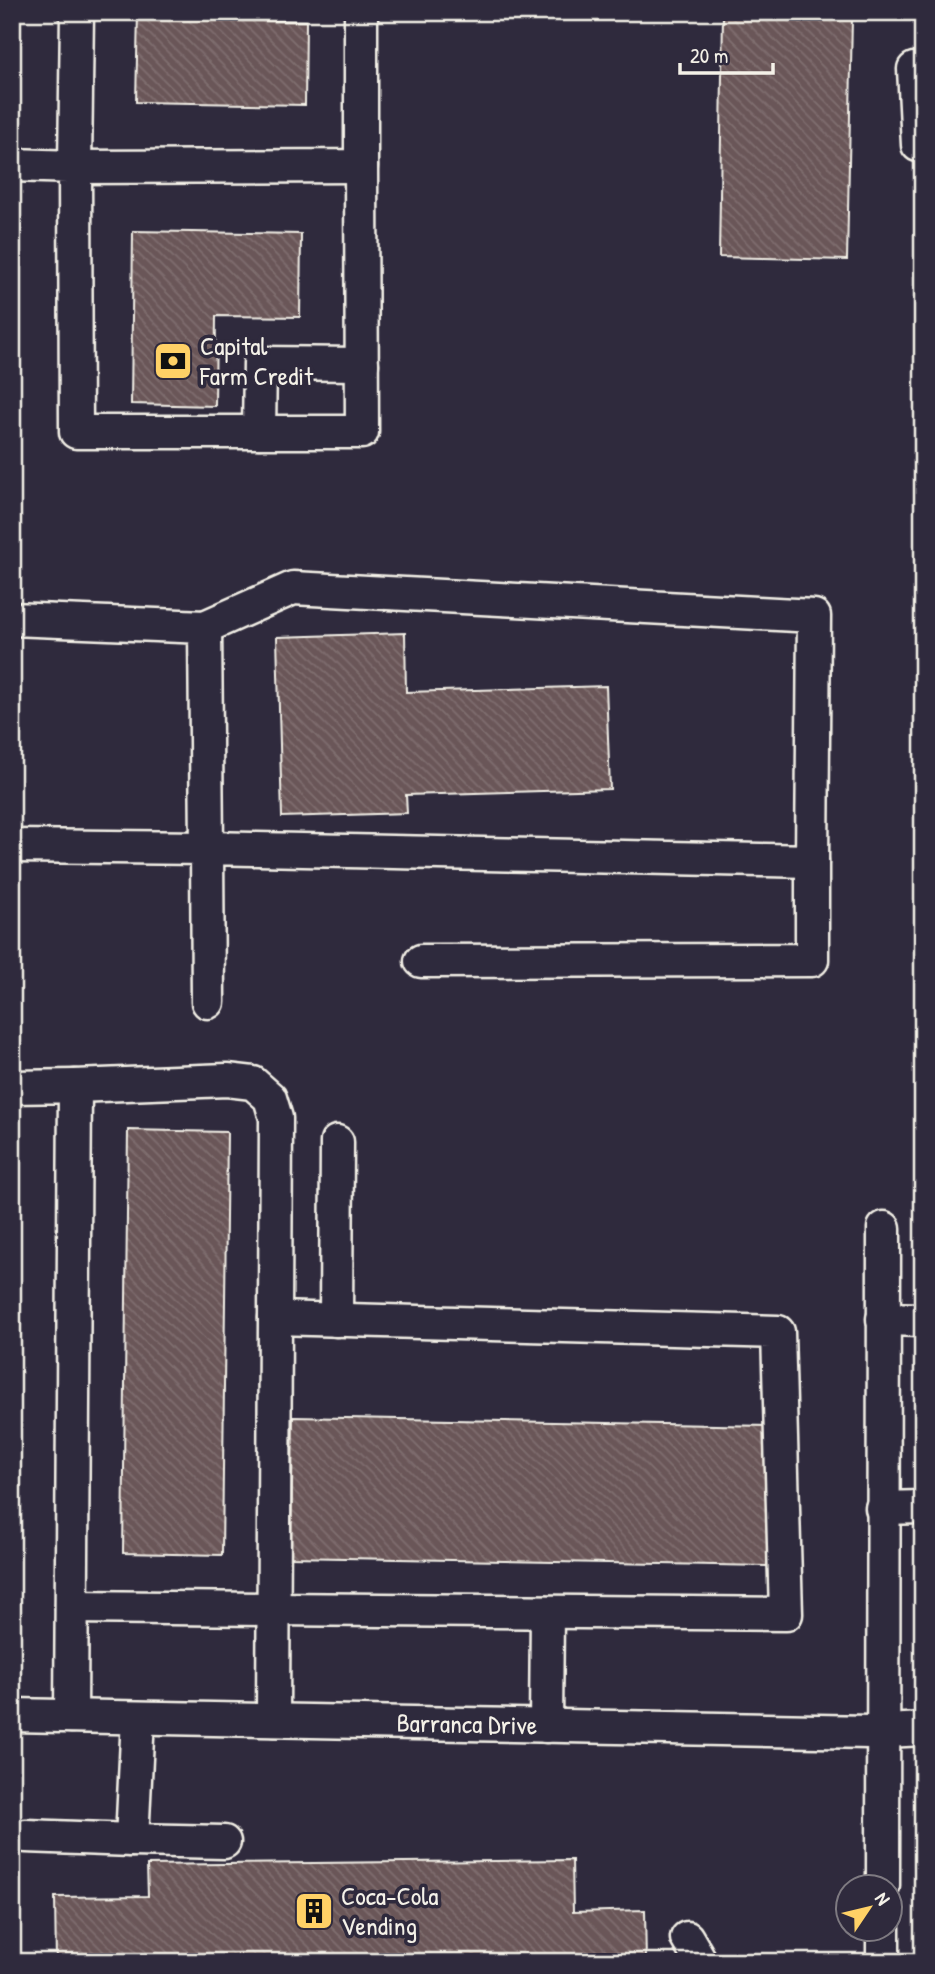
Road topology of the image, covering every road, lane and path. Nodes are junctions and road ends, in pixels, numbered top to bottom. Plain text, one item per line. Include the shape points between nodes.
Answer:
1 (76, 12) edge
2 (361, 12) edge
3 (923, 69) edge
4 (923, 145) edge
5 (12, 165) edge
6 (361, 166) junction
7 (75, 167) junction
8 (362, 364) junction
9 (259, 432) junction
10 (12, 619) edge
11 (205, 627) junction
12 (12, 846) edge
13 (207, 848) junction
14 (812, 861) junction
15 (421, 961) dead end
16 (208, 1002) dead end
17 (75, 1086) junction
18 (12, 1087) edge
19 (337, 1142) dead end
20 (884, 1228) dead end
21 (275, 1318) junction
22 (883, 1319) junction
23 (336, 1320) junction
24 (923, 1320) edge
25 (923, 1507) edge
26 (882, 1508) junction
27 (72, 1607) junction
28 (274, 1609) junction
29 (547, 1612) junction
30 (12, 1715) edge
31 (71, 1716) junction
32 (138, 1718) junction
33 (273, 1720) junction
34 (546, 1726) junction
35 (923, 1729) edge
36 (883, 1732) junction
37 (26, 1836) dead end
38 (132, 1840) junction
39 (223, 1842) dead end
40 (883, 1872) edge
41 (883, 1942) edge
42 (883, 1962) edge

1 - 7 street
2 - 6 street
3 - 4 street via 914,69 918,145
5 - 7 street
6 - 7 street
6 - 8 street
7 - 9 street via 76,432
8 - 9 street via 362,432
8 - 9 street via 260,363
10 - 11 street
11 - 13 street
11 - 14 street via 293,588 814,616
12 - 13 street
13 - 14 street
13 - 16 street
14 - 15 street via 812,960
17 - 18 street
17 - 21 street via 227,1080 253,1083 270,1098 276,1118
17 - 27 street
19 - 23 street
20 - 22 street
21 - 23 street
21 - 28 street
22 - 24 street
22 - 26 street
23 - 29 street via 778,1332 786,1614
25 - 26 street
26 - 36 street
27 - 28 street
27 - 31 street
28 - 29 street
28 - 33 street
29 - 34 street
30 - 31 street, Barranca Drive
31 - 32 street, Barranca Drive
32 - 33 street, Barranca Drive
32 - 38 street
33 - 34 street, Barranca Drive
34 - 36 street, Barranca Drive
35 - 36 street, Barranca Drive
36 - 40 street
37 - 38 street
38 - 39 street
41 - 42 street

